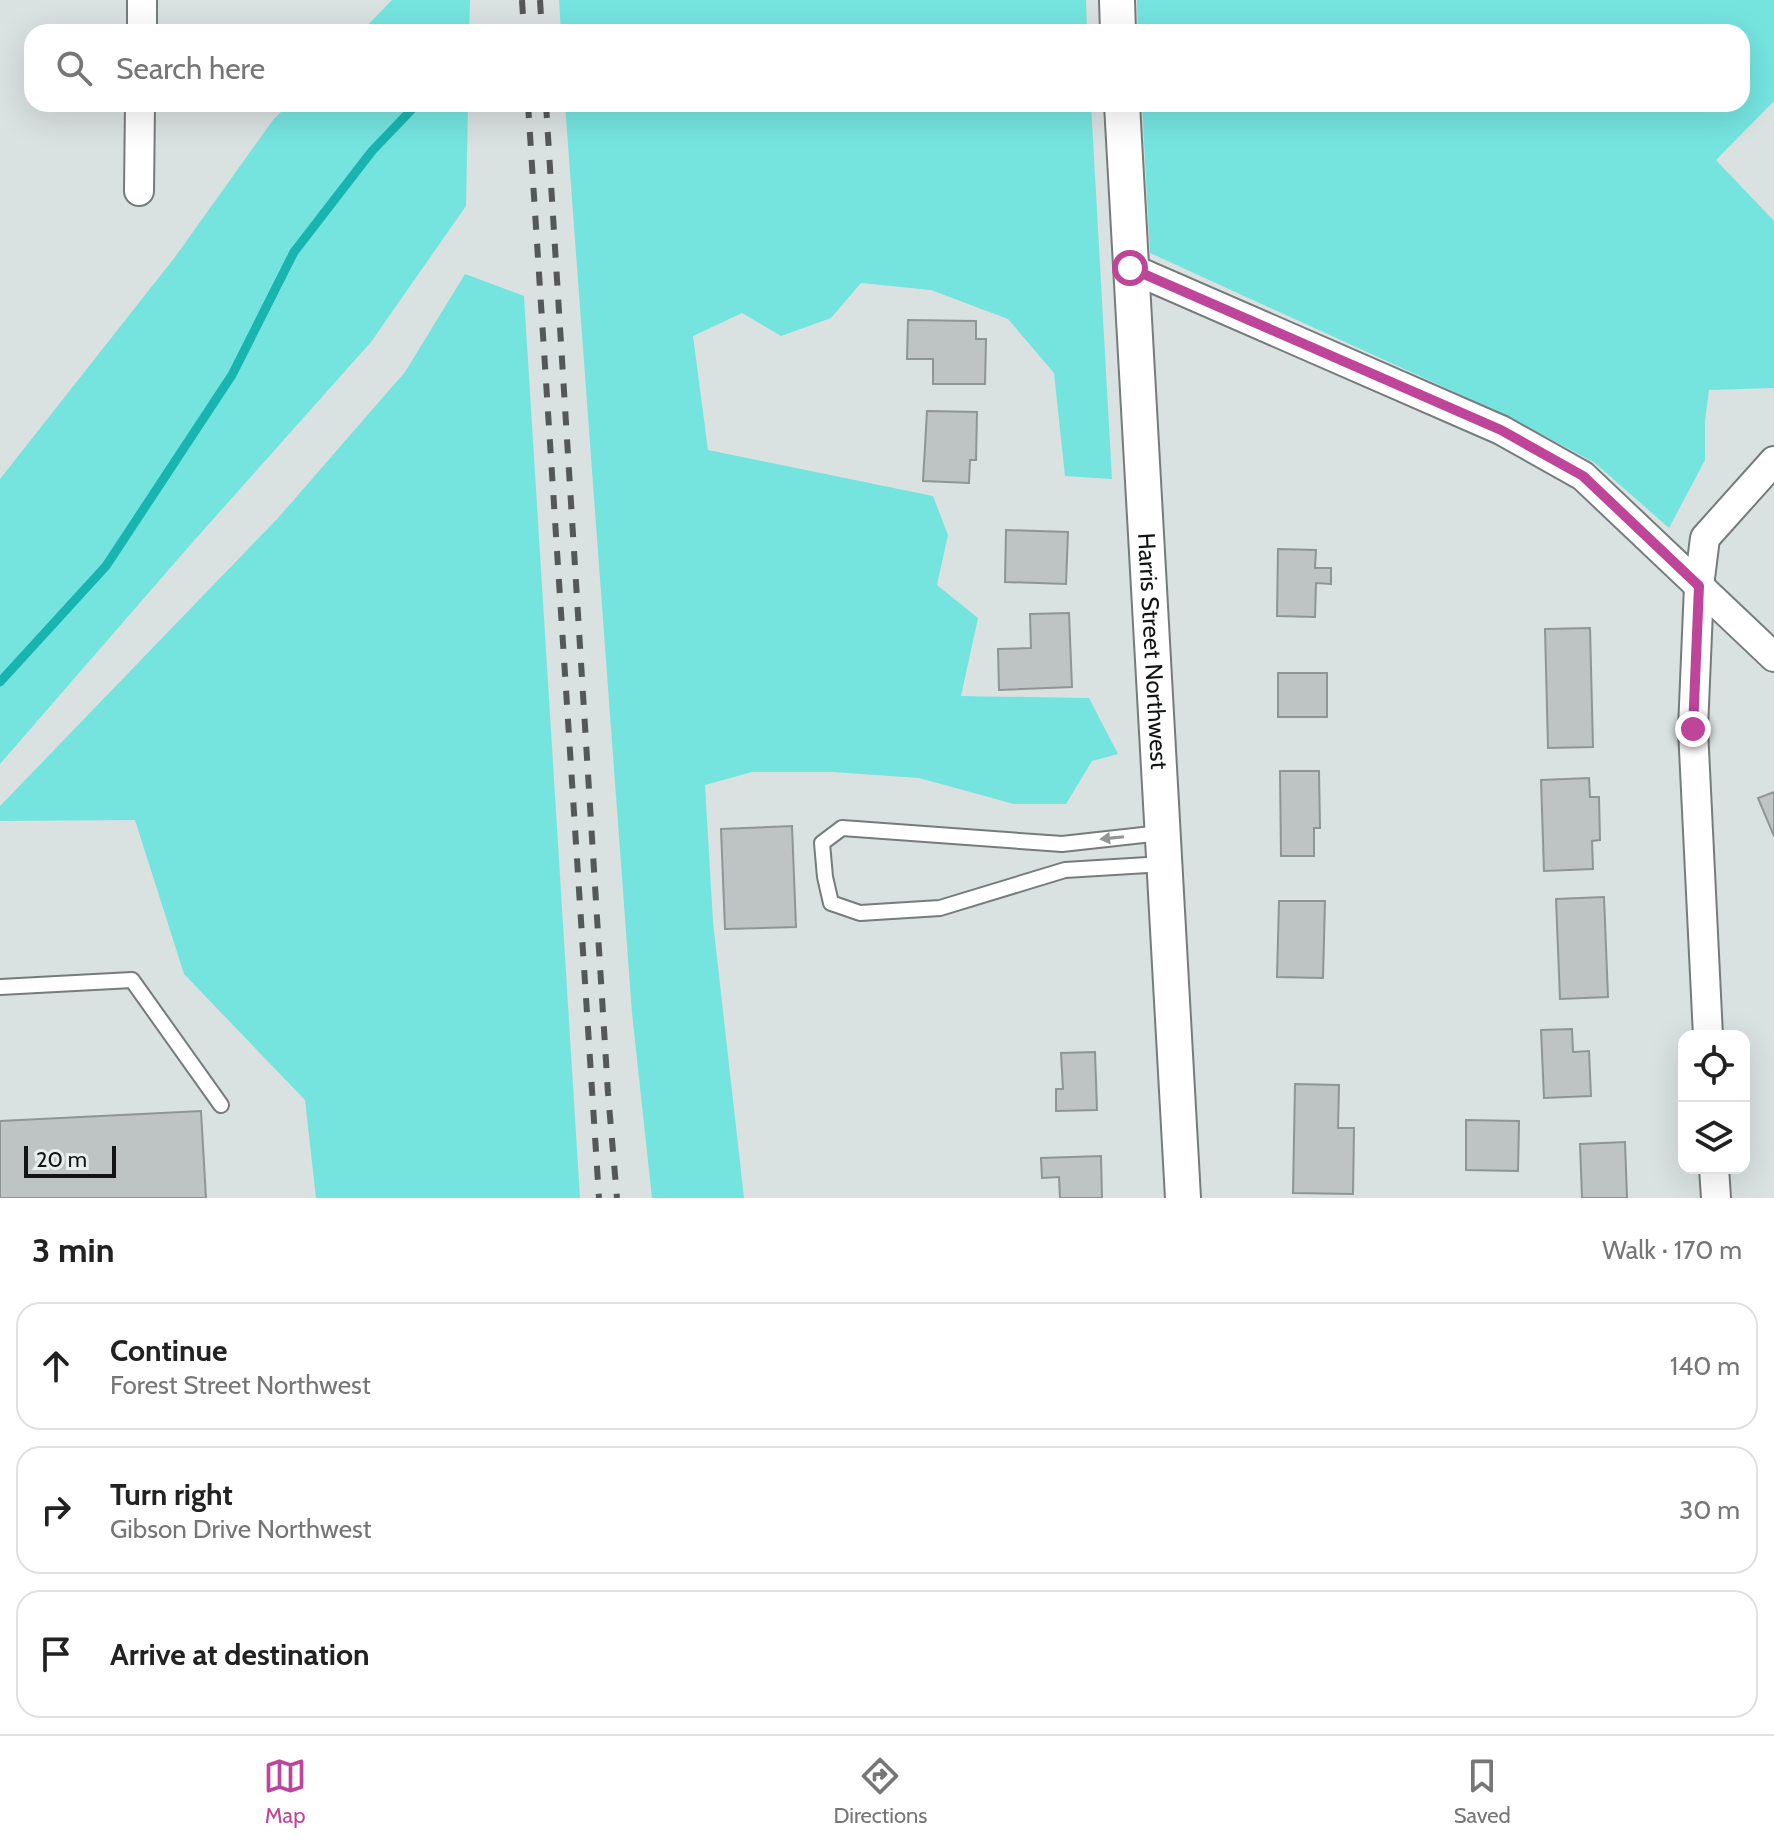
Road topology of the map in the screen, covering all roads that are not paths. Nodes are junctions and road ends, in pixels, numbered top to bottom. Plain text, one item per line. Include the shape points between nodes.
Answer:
1 (142, 0) edge
2 (1117, 0) edge
3 (142, 24) edge
4 (1118, 24) edge
5 (140, 112) edge
6 (1122, 112) edge
7 (139, 191) dead end
8 (1130, 268) junction
9 (1774, 461) edge
10 (1699, 586) junction
11 (1774, 657) edge
12 (1062, 844) junction
13 (1163, 849) junction
14 (1065, 870) junction
15 (0, 987) edge
16 (1708, 1030) edge
17 (221, 1105) dead end
18 (1714, 1174) edge
19 (1183, 1198) edge
20 (1716, 1198) edge

1 - 3 street
2 - 4 street
5 - 7 street
6 - 8 street, Harris Street Northwest
8 - 10 street via 1515,438 1583,476
8 - 13 street, Harris Street Northwest
9 - 10 street via 1705,538
10 - 11 street
10 - 16 street via 1693,729
13 -> 12 lane
12 - 14 lane
12 - 14 lane via 842,828 822,843 831,903 860,913 940,908
13 - 14 lane
13 - 19 street, Harris Street Northwest
15 - 17 lane via 132,980
18 - 20 street

